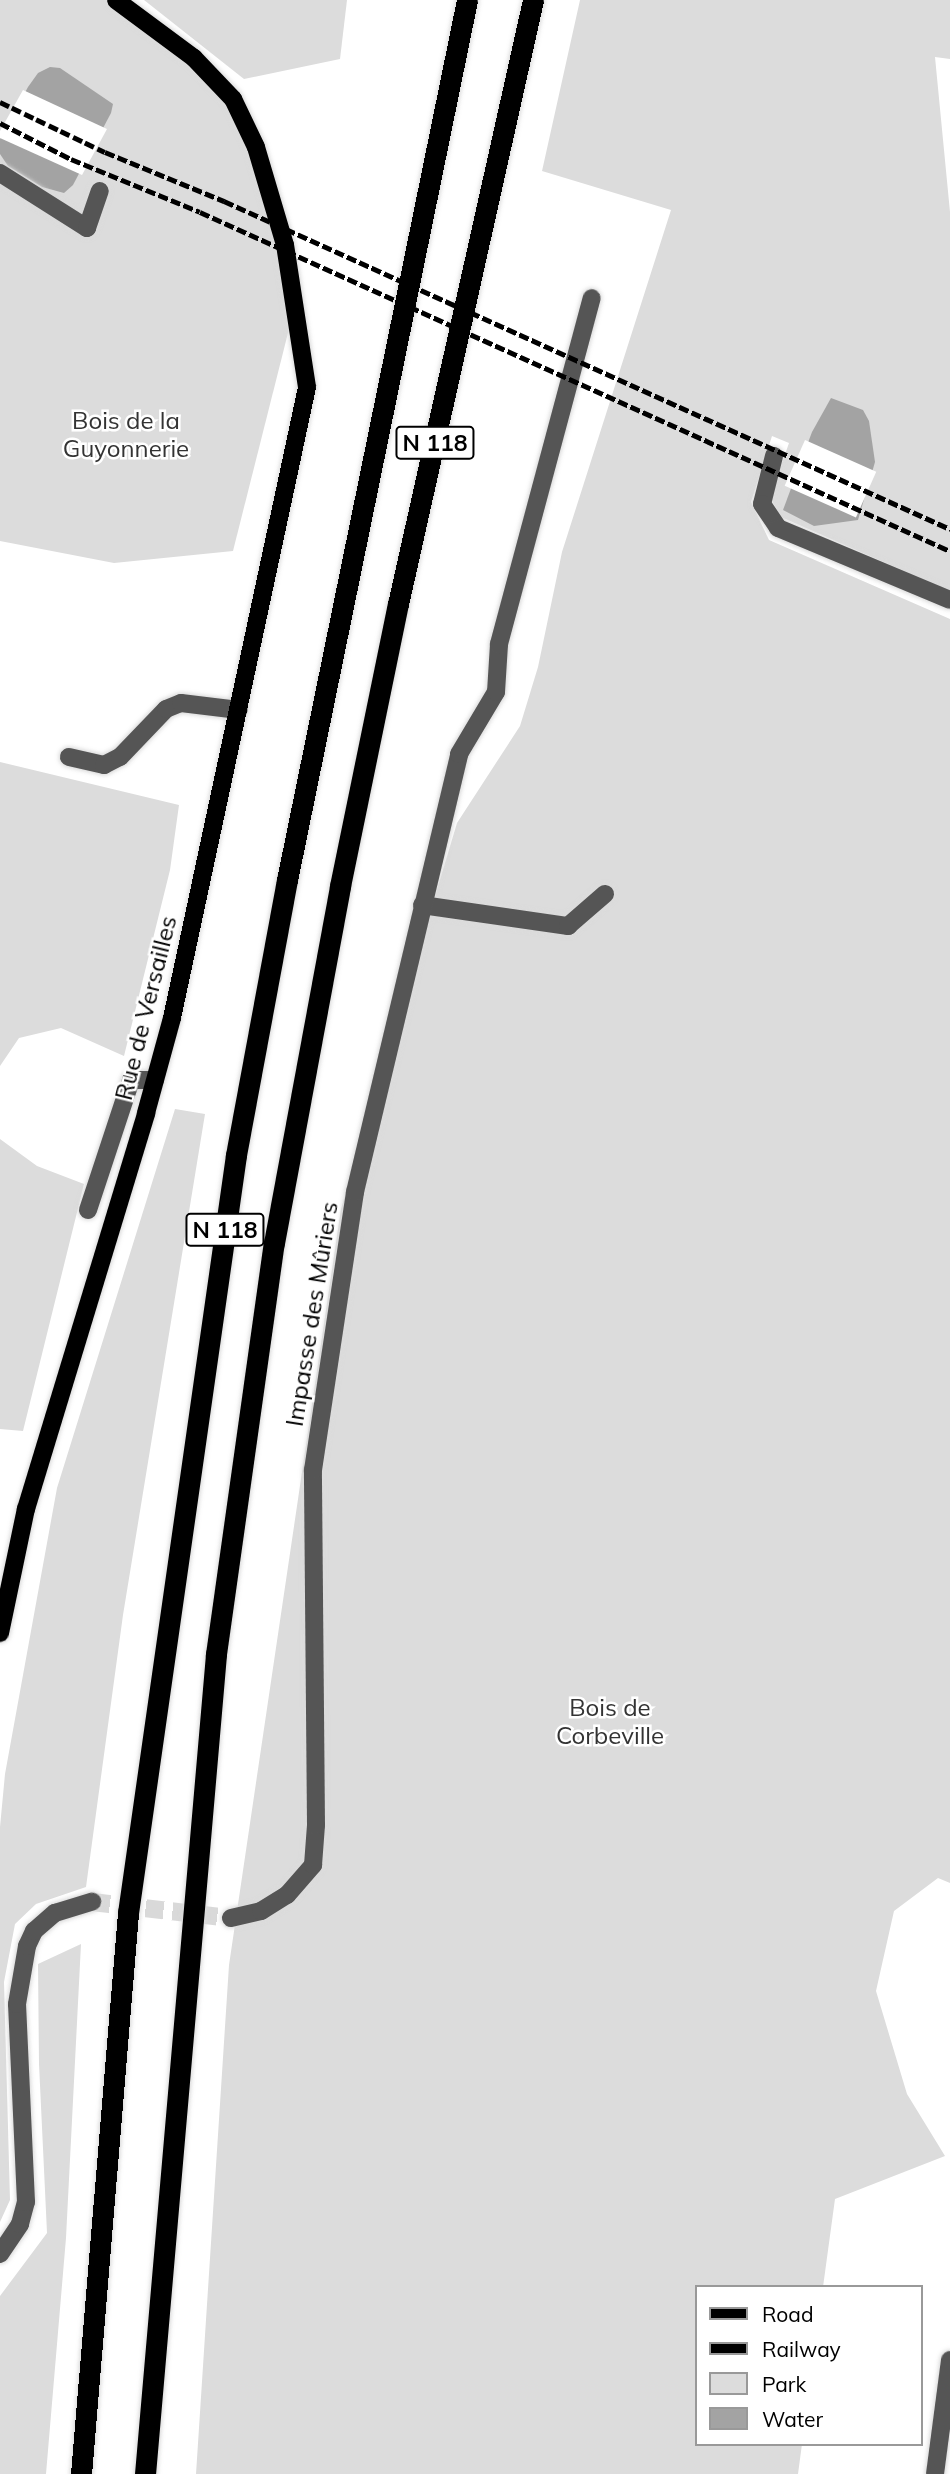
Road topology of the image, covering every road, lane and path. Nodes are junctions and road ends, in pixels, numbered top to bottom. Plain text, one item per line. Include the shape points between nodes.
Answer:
1 (116, 0) edge
2 (467, 0) edge
3 (533, 0) edge
4 (0, 173) edge
5 (100, 191) dead end
6 (592, 298) dead end
7 (774, 456) dead end
8 (950, 600) edge
9 (239, 710) junction
10 (69, 757) dead end
11 (605, 894) dead end
12 (422, 905) junction
13 (155, 1080) junction
14 (88, 1210) dead end
15 (0, 1633) edge
16 (92, 1902) tunnel mouth
17 (231, 1918) tunnel mouth
18 (0, 2254) edge
19 (950, 2360) edge
20 (81, 2474) edge
21 (145, 2474) edge
22 (935, 2474) edge

1 - 9 main road, Rue de Versailles via 194,58 233,99 256,147 285,244 307,387
2 - 20 highway, N 118 via 287,880 236,1155 128,1913
3 - 21 highway, N 118 via 390,645 274,1243 216,1654
4 - 5 street via 87,228
6 - 12 street, Impasse des Mûriers via 499,644 495,692 459,754
7 - 8 street via 762,504 778,528
9 - 10 street via 181,703 166,709 120,757 104,765
9 - 13 main road, Rue de Versailles
11 - 12 street via 568,926
12 - 17 street, Impasse des Mûriers via 355,1192 313,1470 313,1865 287,1895 261,1911
13 - 14 street via 131,1080
13 - 15 main road, Rue de Versailles via 26,1509
16 - 18 street via 55,1913 34,1931 27,1946 17,2004 26,2202 20,2224
19 - 22 street

